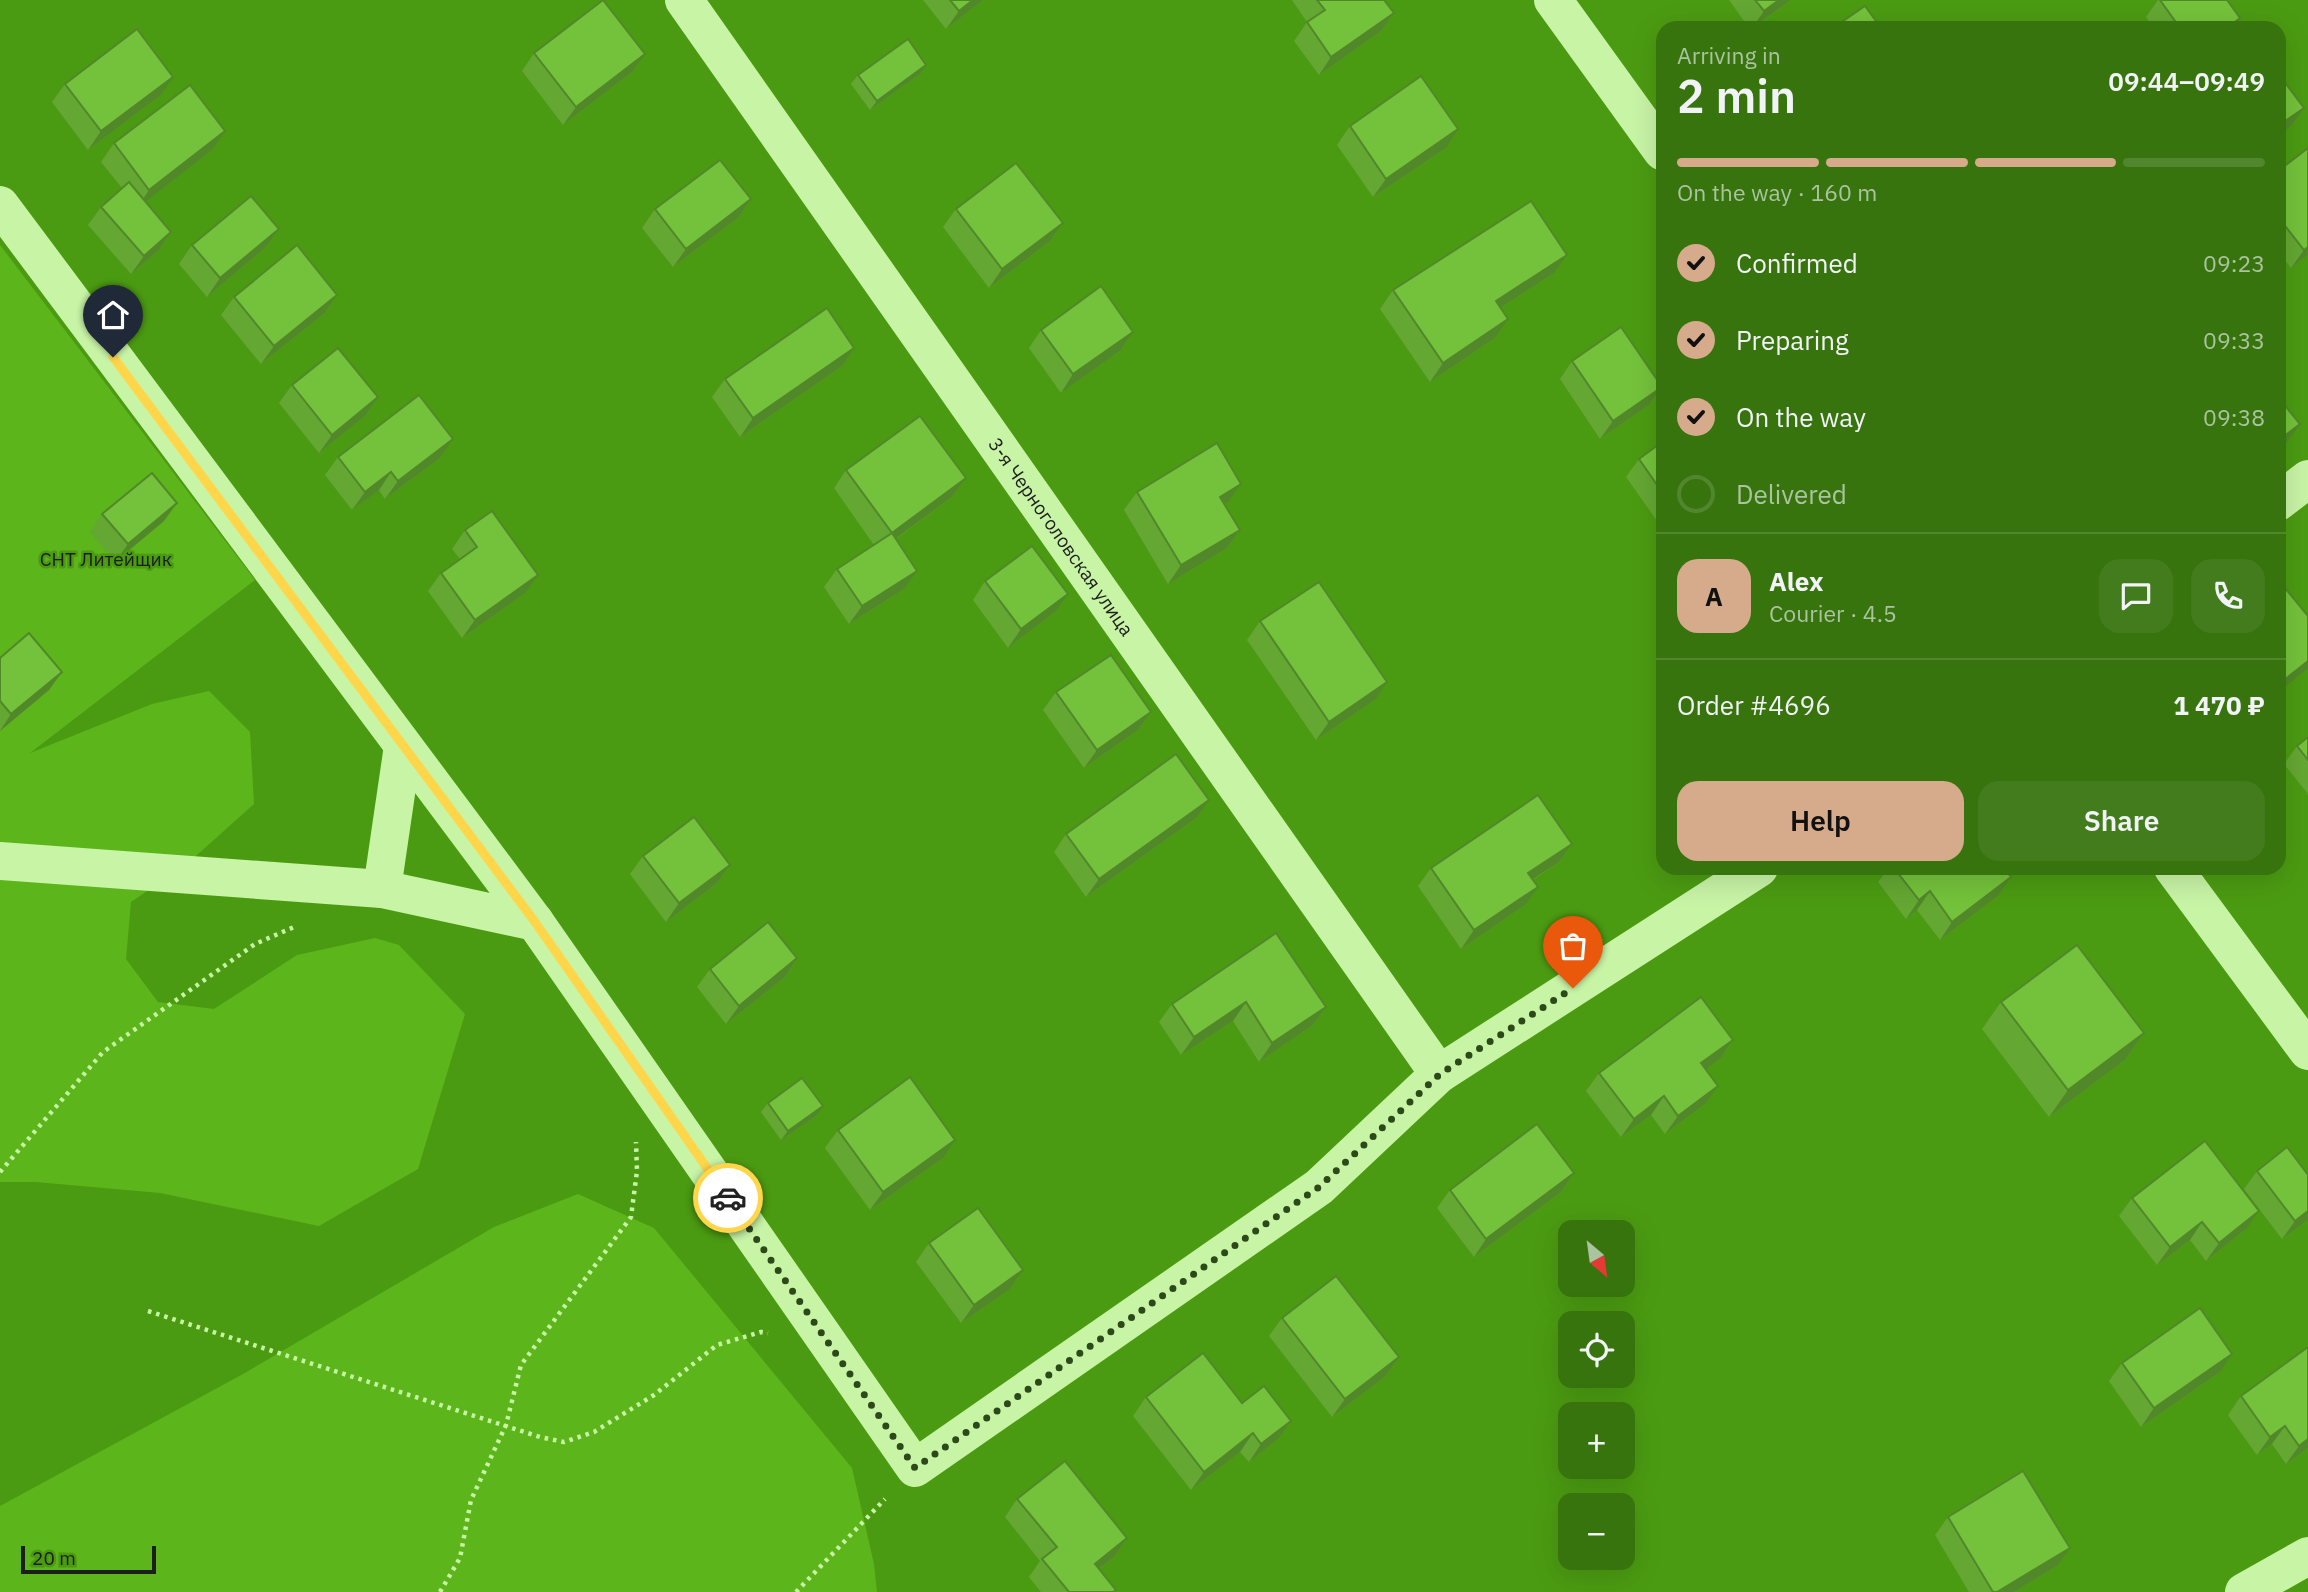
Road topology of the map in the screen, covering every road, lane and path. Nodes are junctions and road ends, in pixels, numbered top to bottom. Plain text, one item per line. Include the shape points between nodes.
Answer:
1 (684, 0) edge
2 (1553, 0) edge
3 (1656, 143) edge
4 (0, 205) edge
5 (2308, 480) edge
6 (2286, 496) edge
7 (403, 746) junction
8 (0, 861) edge
9 (1748, 875) edge
10 (2178, 875) edge
11 (382, 890) junction
12 (306, 922) dead end
13 (535, 922) junction
14 (2308, 1051) edge
15 (1440, 1074) junction
16 (635, 1130) dead end
17 (0, 1172) edge
18 (148, 1311) dead end
19 (825, 1336) junction
20 (506, 1425) junction
21 (915, 1468) junction
22 (2308, 1556) edge
23 (440, 1592) edge
24 (796, 1592) edge
25 (2245, 1592) edge

1 - 15 street, 3-я Черноголовская улица
2 - 3 street
4 - 7 street
5 - 6 street
7 - 11 street
7 - 13 street
8 - 11 street
9 - 15 street
10 - 14 street
11 - 13 street
12 - 17 path via 255,944 103,1052
13 - 19 street
15 - 21 street via 1319,1187
16 - 20 path via 637,1171 631,1217 521,1365
18 - 20 path
19 - 20 path via 761,1332 717,1345 654,1395 594,1432 564,1442
19 - 21 street
20 - 23 path via 471,1500 460,1558
21 - 24 path
22 - 25 street

